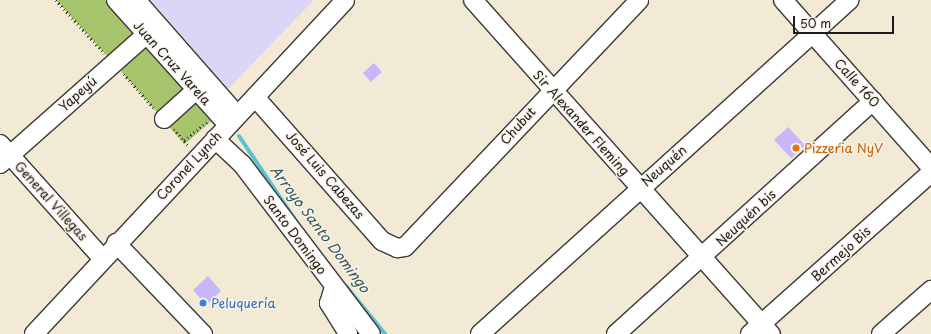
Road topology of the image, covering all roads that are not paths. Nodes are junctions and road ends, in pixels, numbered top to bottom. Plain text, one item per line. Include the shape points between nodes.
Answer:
1 (116, 0) edge
2 (136, 0) edge
3 (345, 0) edge
4 (472, 0) edge
5 (639, 0) edge
6 (783, 0) edge
7 (850, 0) edge
8 (152, 29) junction
9 (813, 34) junction
10 (196, 90) junction
11 (551, 90) junction
12 (255, 97) junction
13 (873, 101) junction
14 (164, 119) road end
15 (233, 120) junction
16 (215, 139) junction
17 (4, 154) edge
18 (931, 167) edge
19 (931, 173) edge
20 (639, 187) junction
21 (116, 243) junction
22 (397, 248) joint
23 (704, 256) junction
24 (102, 258) junction
25 (334, 287) junction
26 (931, 290) edge
27 (761, 331) edge
28 (34, 334) edge
29 (203, 334) edge
30 (348, 334) edge
31 (371, 334) edge
32 (480, 334) edge
33 (616, 334) edge
34 (881, 334) edge

1 - 8 street, Juan Cruz Varela
2 - 8 street
3 - 12 street, Coronel Lynch
4 - 11 street, Sir Alexander Fleming
5 - 11 street, Chubut
6 - 9 street, Calle 160
7 - 9 street, Neuquén
8 - 10 street, Juan Cruz Varela
8 - 15 street
8 - 17 street, Yapeyú
9 - 13 street, Calle 160
9 - 20 street, Neuquén
10 - 14 street
10 - 15 street, Juan Cruz Varela
11 - 20 street, Sir Alexander Fleming
11 - 22 street, Chubut via 412,243
12 - 15 street, Coronel Lynch
12 - 22 street, José Luis Cabezas via 332,180 382,241
13 - 18 street, Calle 160
13 - 23 street, Neuquén bis
15 - 16 street, Coronel Lynch
16 - 21 street, Coronel Lynch
16 - 25 street, Santo Domingo via 242,164
17 - 24 street, General Villegas
19 - 27 street, Bermejo Bis
20 - 23 street, Sir Alexander Fleming
20 - 32 street, Neuquén
21 - 24 street, Coronel Lynch
21 - 29 street
23 - 27 street, Sir Alexander Fleming
23 - 33 street, Neuquén bis
24 - 28 street, Coronel Lynch
25 - 30 street via 329,303
25 - 31 street, Santo Domingo
26 - 34 street

